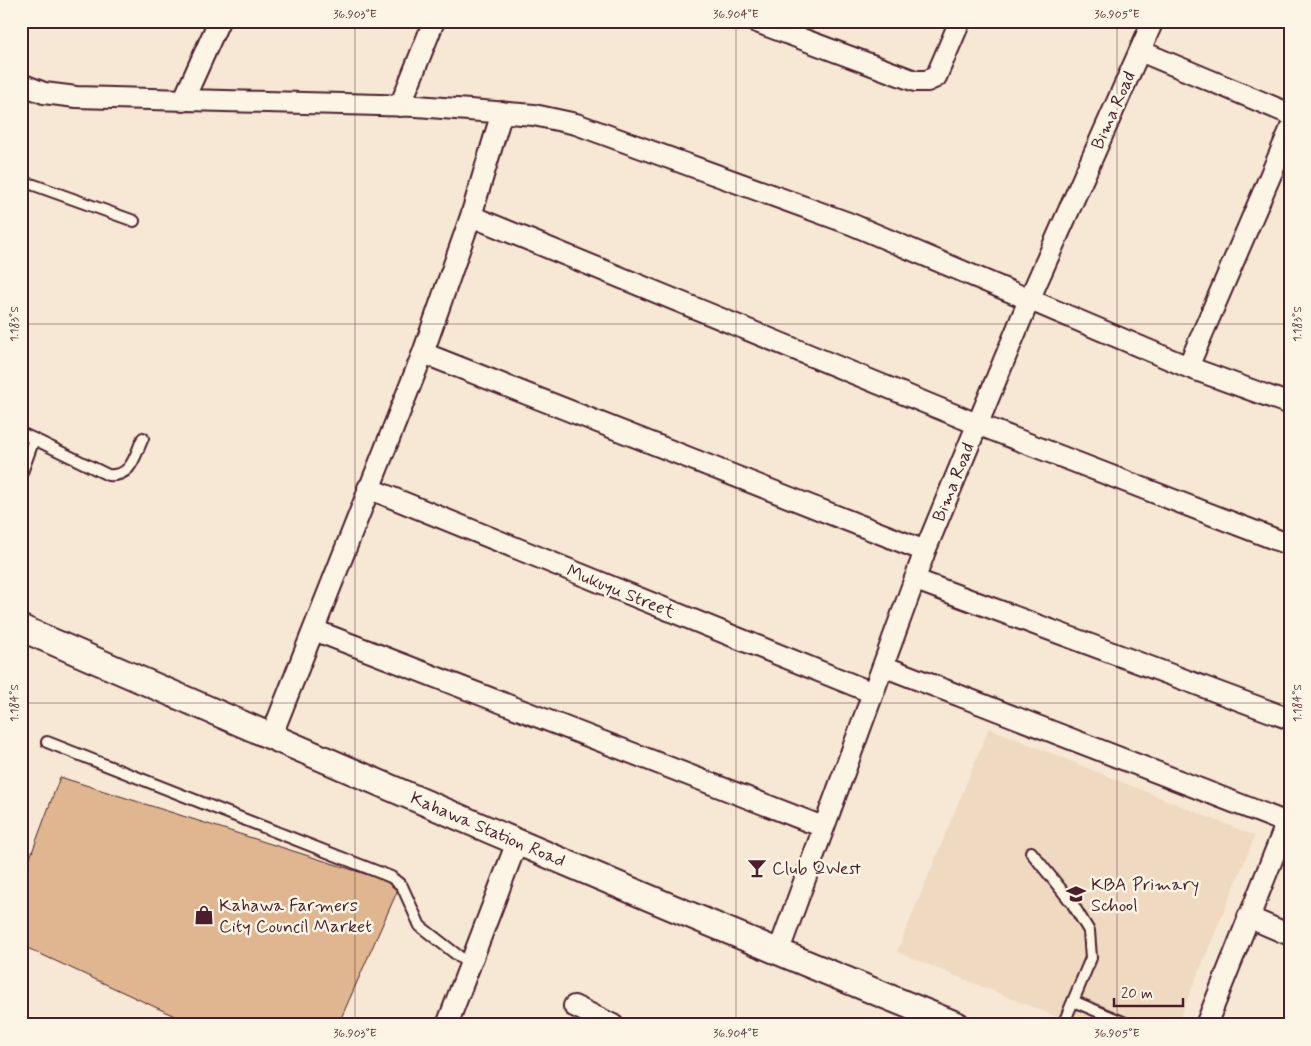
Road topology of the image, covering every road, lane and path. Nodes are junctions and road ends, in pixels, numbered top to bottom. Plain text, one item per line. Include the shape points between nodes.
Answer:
1 (219, 21) edge
2 (434, 21) edge
3 (754, 21) edge
4 (960, 21) edge
5 (1153, 21) edge
6 (1140, 51) junction
7 (21, 84) edge
8 (182, 101) junction
9 (400, 106) junction
10 (502, 112) junction
11 (1290, 114) edge
12 (1290, 130) edge
13 (21, 182) edge
14 (470, 216) junction
15 (134, 221) dead end
16 (1029, 300) junction
17 (423, 353) junction
18 (1188, 367) junction
19 (1290, 404) edge
20 (977, 424) junction
21 (21, 433) edge
22 (142, 438) dead end
23 (34, 439) junction
24 (21, 475) edge
25 (368, 488) junction
26 (1290, 544) edge
27 (925, 551) junction
28 (916, 580) junction
29 (21, 628) edge
30 (314, 630) junction
31 (883, 666) junction
32 (873, 693) junction
33 (1290, 719) edge
34 (271, 737) junction
35 (47, 742) dead end
36 (1288, 823) edge
37 (823, 827) junction
38 (517, 842) junction
39 (1031, 852) dead end
40 (1248, 917) junction
41 (1290, 935) edge
42 (778, 953) junction
43 (470, 965) junction
44 (1073, 1001) junction
45 (574, 1006) dead end
46 (447, 1025) edge
47 (613, 1025) edge
48 (956, 1025) edge
49 (1063, 1025) edge
50 (1130, 1025) edge
51 (1206, 1025) edge

1 - 8 street
2 - 9 street
3 - 4 street via 915,81 926,81 936,77
5 - 6 street, Bima Road
6 - 11 street
6 - 16 street, Bima Road
7 - 8 street via 44,93 76,97
8 - 9 street
9 - 10 street
10 - 14 street
10 - 16 street via 576,124 851,224
12 - 18 street
13 - 15 lane
14 - 17 street
14 - 20 street
16 - 18 street
16 - 20 street, Bima Road
17 - 25 street
17 - 27 street
18 - 19 street
20 - 26 street
20 - 27 street, Bima Road
21 - 23 lane
22 - 23 lane via 128,470 118,476 108,475
23 - 24 lane
25 - 30 street
25 - 32 street, Mukuyu Street
27 - 28 street, Bima Road
28 - 31 street, Bima Road
28 - 33 street
29 - 34 street, Kahawa Station Road
30 - 34 street
30 - 37 street
31 - 32 street, Bima Road
31 - 36 street
32 - 37 street, Bima Road
34 - 38 street, Kahawa Station Road
35 - 43 lane via 390,877 402,886 420,926
36 - 40 street
37 - 42 street, Bima Road
38 - 42 street, Kahawa Station Road
38 - 43 street
39 - 44 lane via 1072,903 1089,931 1091,958
40 - 41 street
40 - 51 street
42 - 48 street, Kahawa Station Road
43 - 46 street
44 - 49 lane
44 - 50 lane
45 - 47 street

